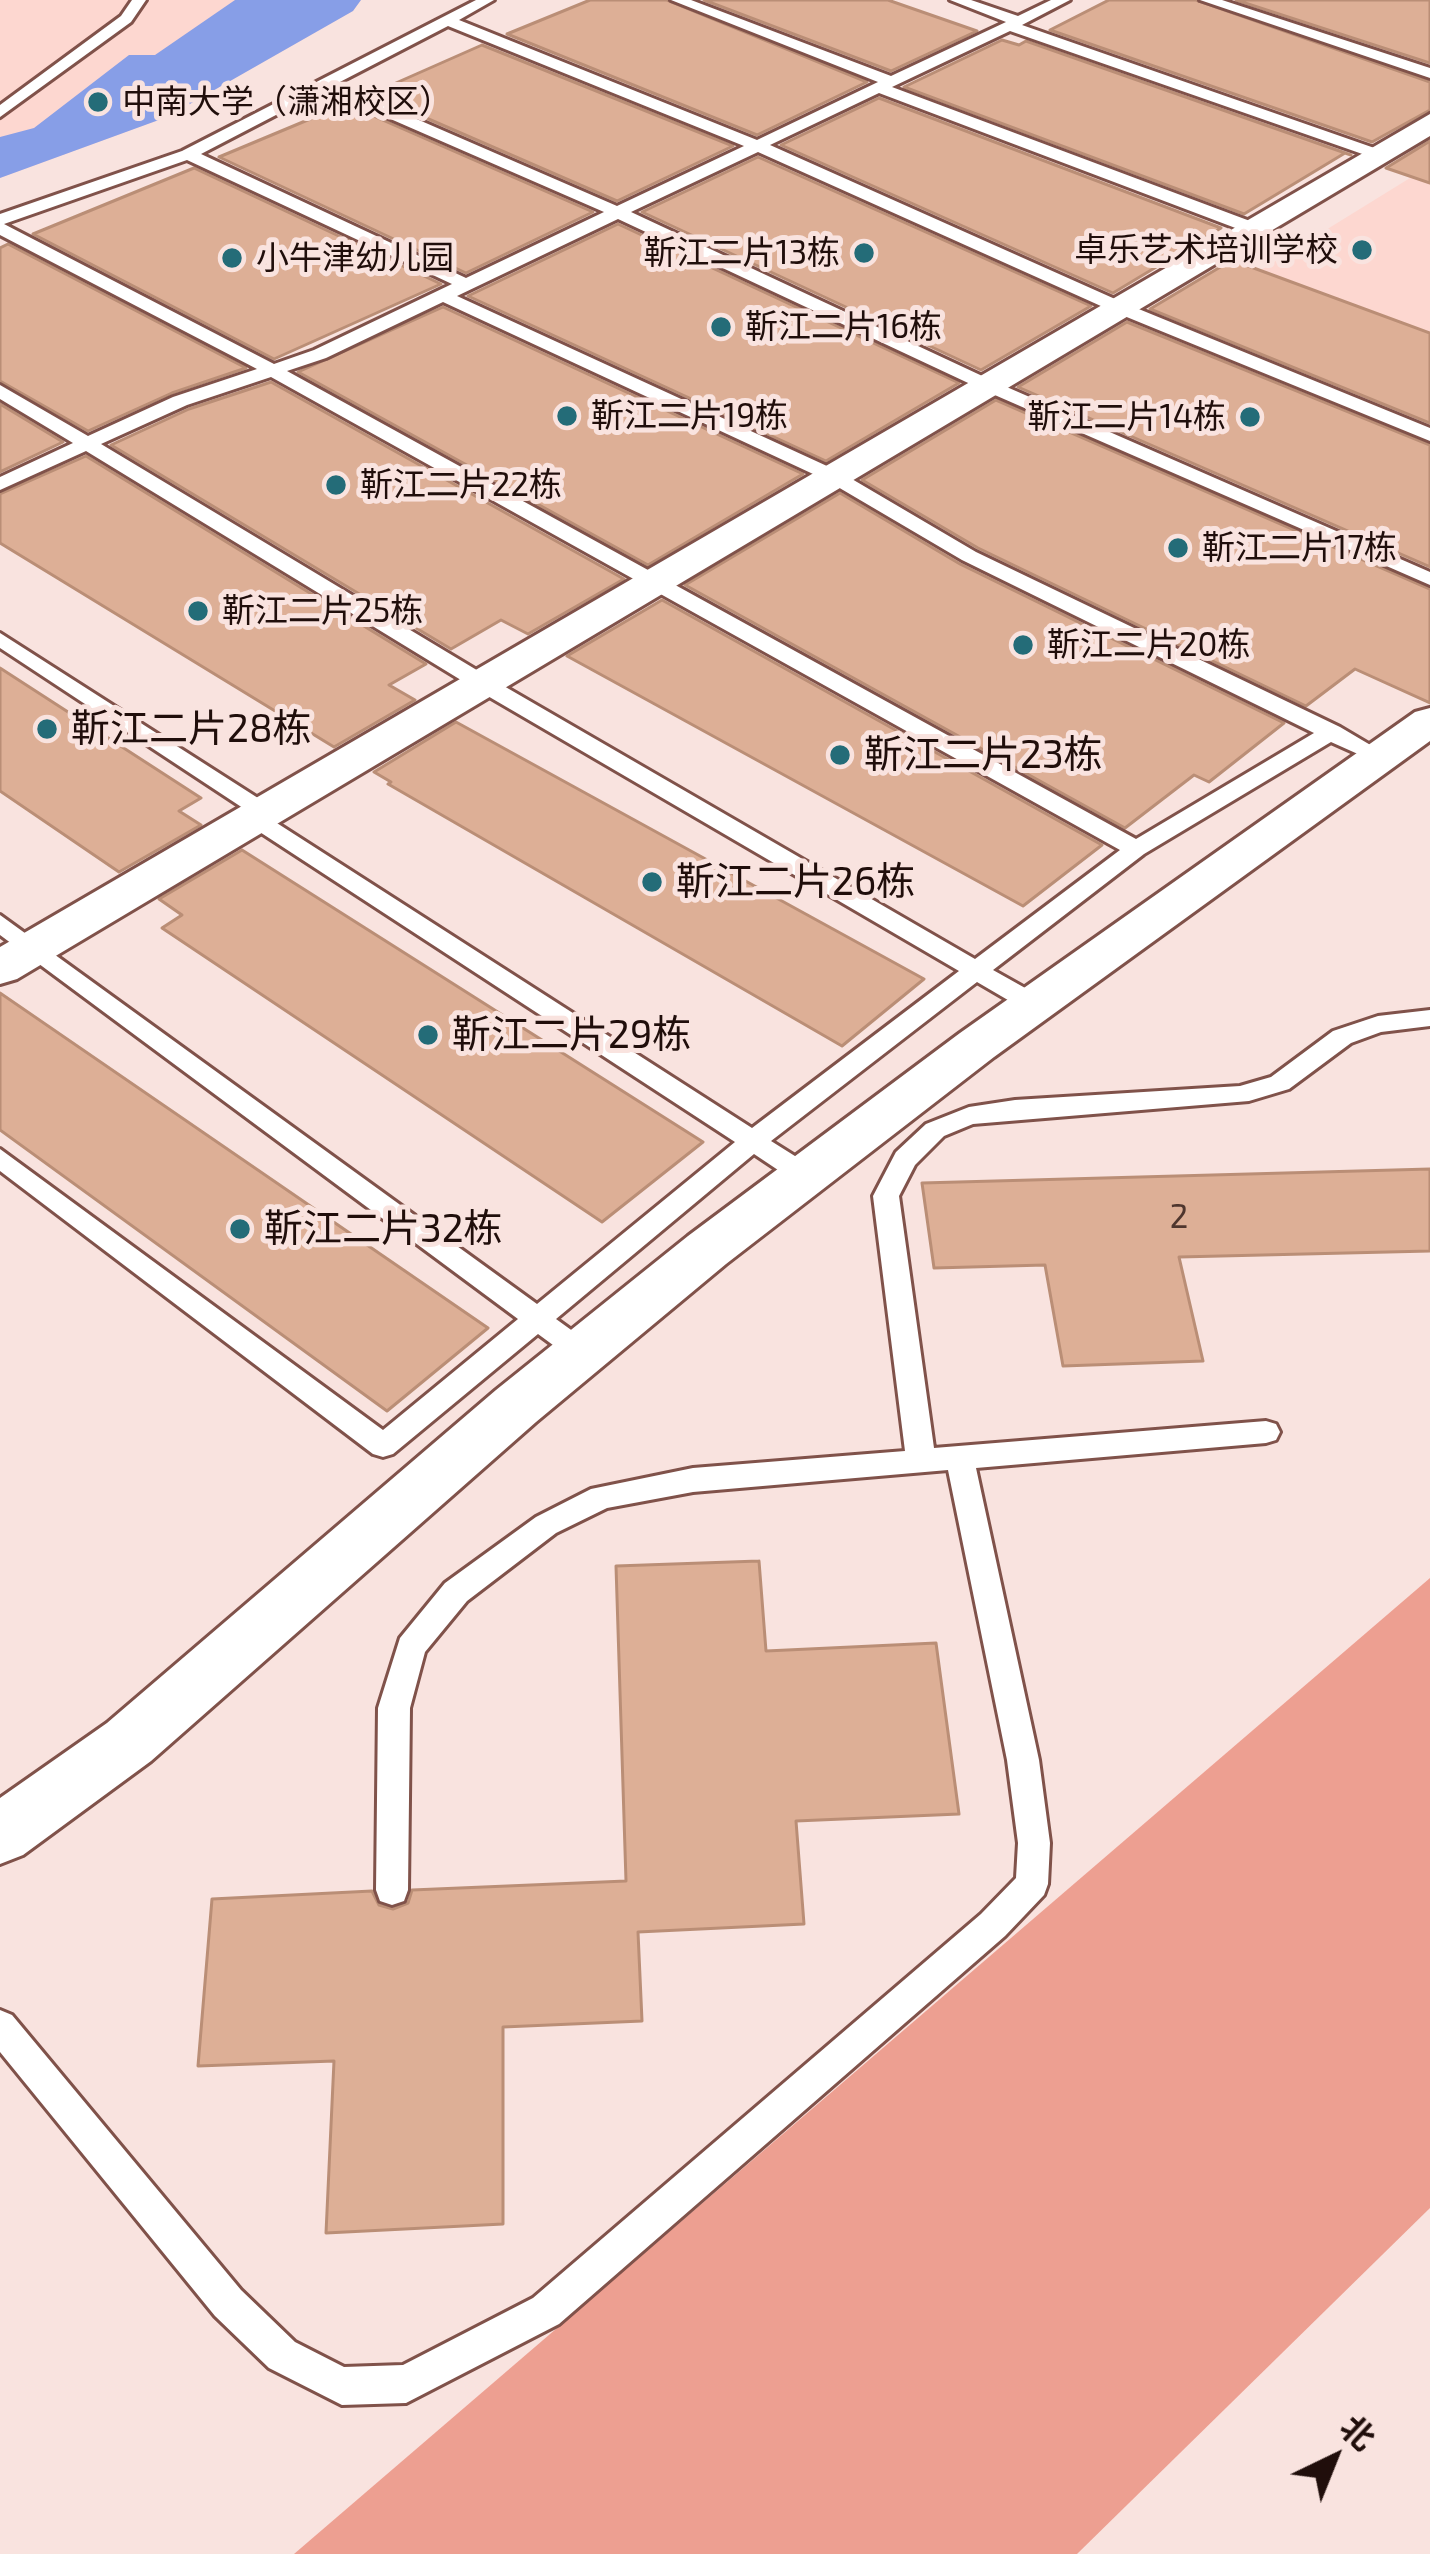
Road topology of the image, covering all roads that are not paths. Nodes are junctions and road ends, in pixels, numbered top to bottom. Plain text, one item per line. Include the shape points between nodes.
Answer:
1 (140, 0) edge
2 (487, 0) edge
3 (678, 0) edge
4 (957, 0) edge
5 (1063, 0) edge
6 (1207, 0) edge
7 (452, 22) junction
8 (1015, 24) junction
9 (1430, 73) edge
10 (325, 85) junction
11 (888, 86) junction
12 (0, 112) edge
13 (1430, 123) edge
14 (754, 144) junction
15 (188, 154) junction
16 (1377, 154) junction
17 (615, 211) junction
18 (0, 224) edge
19 (1252, 228) junction
20 (465, 284) junction
21 (440, 295) junction
22 (1118, 308) junction
23 (272, 370) junction
24 (987, 385) junction
25 (0, 391) edge
26 (1430, 435) edge
27 (90, 442) junction
28 (833, 476) junction
29 (0, 484) edge
30 (1430, 579) edge
31 (653, 582) junction
32 (0, 639) edge
33 (482, 683) junction
34 (1430, 721) edge
35 (1355, 744) junction
36 (259, 815) junction
37 (1136, 849) junction
38 (0, 923) edge
39 (17, 958) edge
40 (978, 968) junction
41 (1034, 1004) junction
42 (1430, 1018) edge
43 (755, 1139) junction
44 (0, 1158) edge
45 (805, 1174) junction
46 (537, 1315) junction
47 (582, 1352) junction
48 (1266, 1432) dead end
49 (960, 1459) junction
50 (920, 1461) junction
51 (0, 1835) edge
52 (392, 1891) dead end
53 (0, 2026) edge

1 - 12 lane via 126,19
2 - 7 lane
3 - 11 lane
4 - 8 lane
5 - 8 lane
6 - 9 lane
7 - 10 lane
7 - 14 lane
8 - 11 lane
8 - 16 lane
10 - 15 lane
10 - 17 lane
11 - 14 lane
11 - 19 lane
13 - 16 street
14 - 17 lane
14 - 22 lane
15 - 18 lane
15 - 20 lane
16 - 19 street
17 - 20 lane
17 - 24 lane
18 - 23 lane
19 - 22 street
20 - 21 lane
21 - 23 lane
21 - 28 lane
22 - 24 street
22 - 26 lane
23 - 27 lane
23 - 31 lane
24 - 28 street
24 - 30 lane
25 - 27 lane
27 - 29 lane
27 - 33 lane
28 - 31 street
28 - 35 lane via 969,556
31 - 33 street
31 - 37 lane
32 - 36 lane
33 - 36 street
33 - 40 lane
34 - 35 street
35 - 37 lane
35 - 41 street
36 - 39 street
36 - 43 lane
37 - 40 lane
38 - 39 lane
39 - 46 lane
40 - 41 lane
40 - 43 lane
41 - 45 street
42 - 50 lane via 1342,1037 1280,1083 1240,1095 1016,1109 935,1130 905,1159 886,1196
43 - 45 lane
43 - 46 lane
44 - 46 lane via 382,1446
45 - 47 street
46 - 47 lane
47 - 51 street via 129,1742
48 - 49 lane
49 - 50 lane
49 - 53 lane via 1023,1760 1032,1884 545,2311 406,2384 342,2386 282,2355 228,2303
50 - 52 lane via 693,1480 601,1497 546,1525 456,1592 411,1647 394,1708

